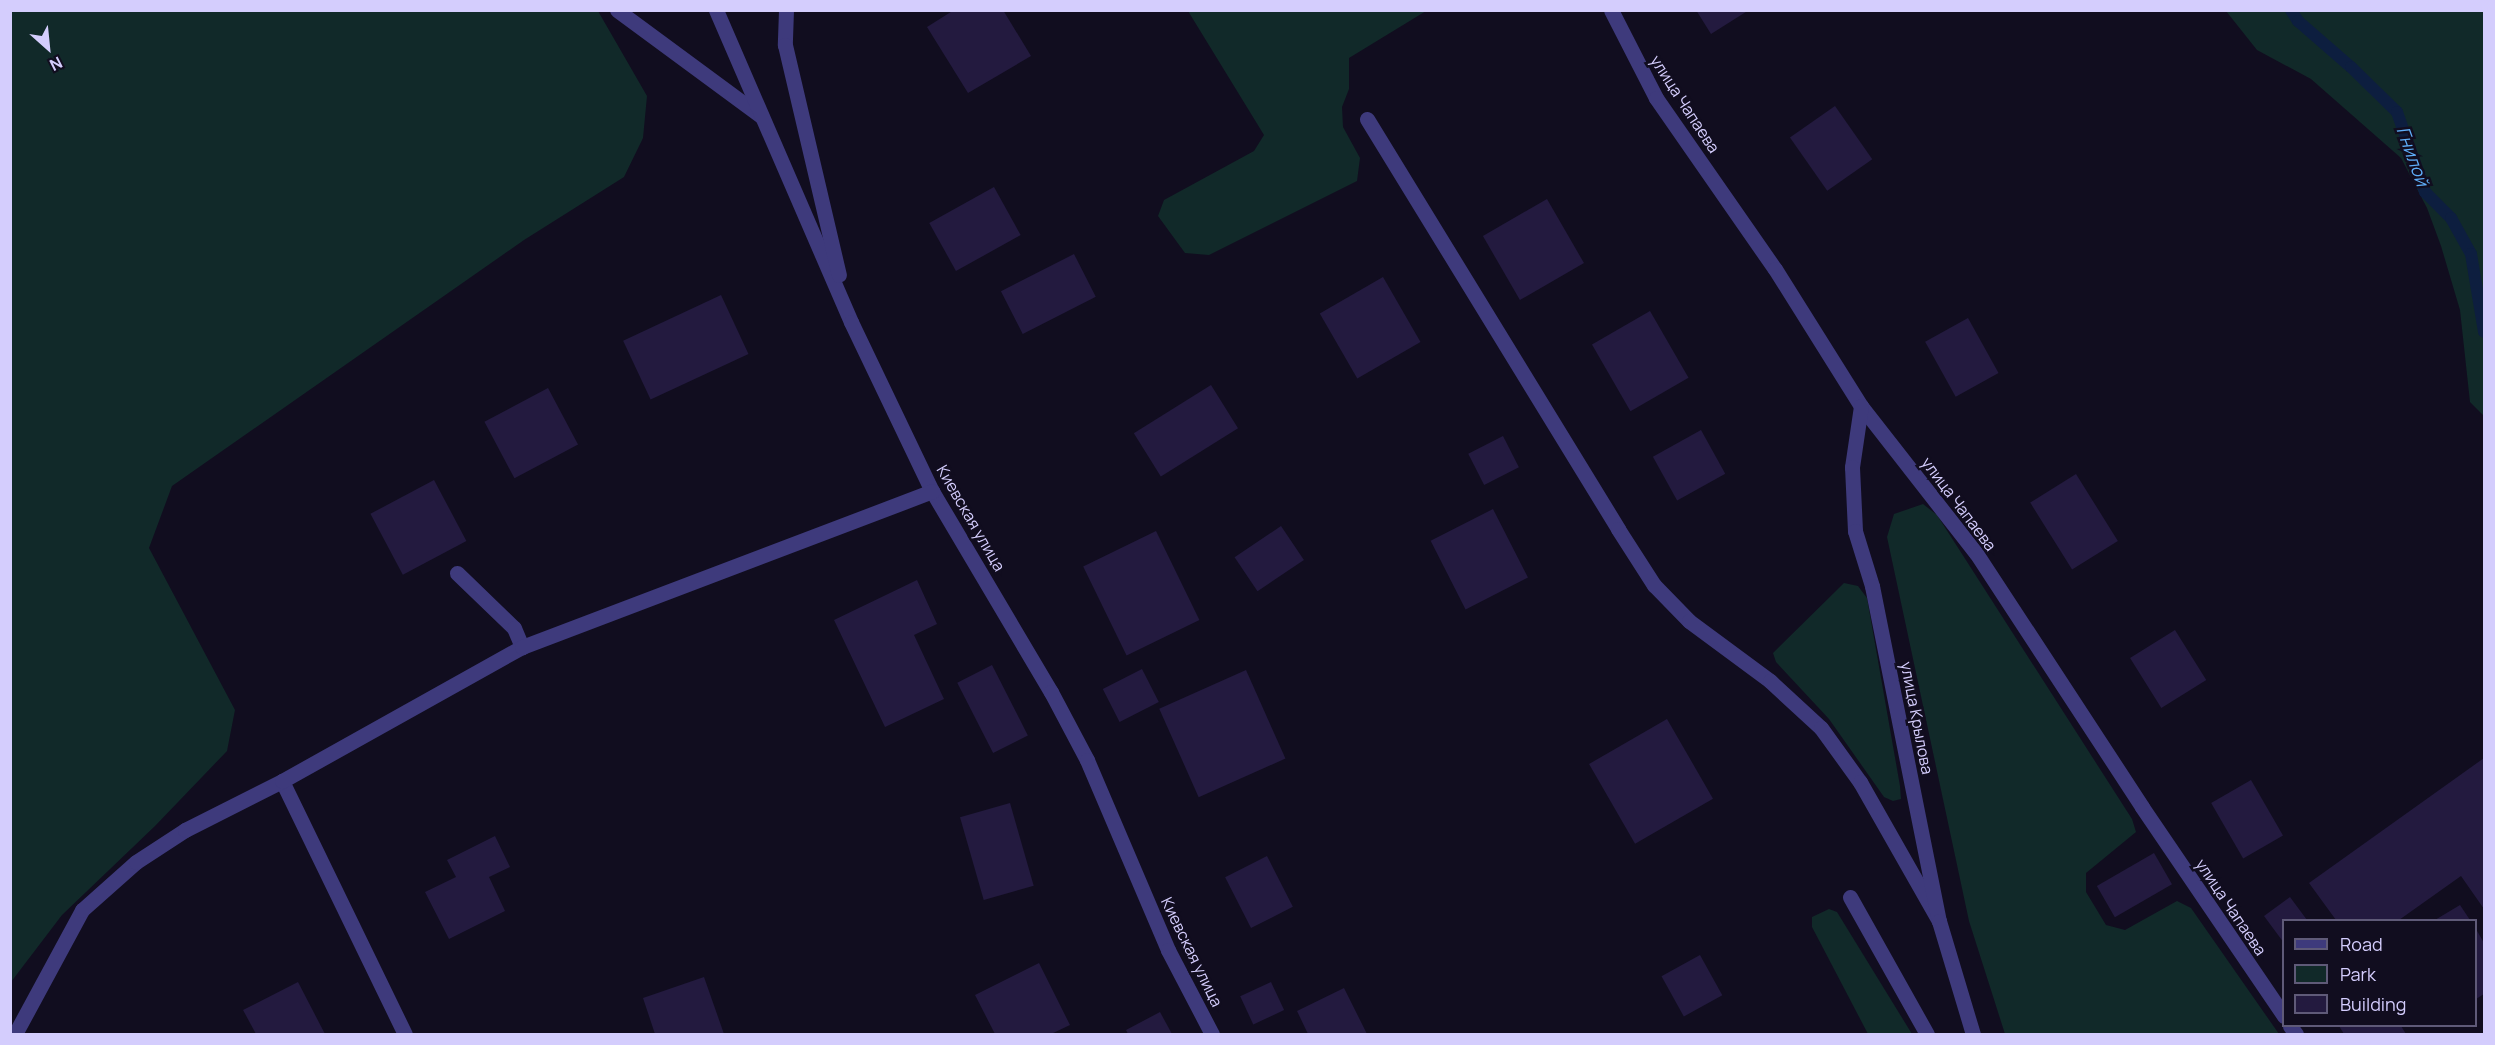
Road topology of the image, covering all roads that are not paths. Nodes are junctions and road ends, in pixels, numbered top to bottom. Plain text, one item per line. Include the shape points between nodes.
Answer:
1 (617, 10) edge
2 (716, 10) edge
3 (786, 10) edge
4 (1611, 10) edge
5 (764, 118) junction
6 (1366, 119) dead end
7 (851, 322) junction
8 (1861, 406) junction
9 (932, 490) junction
10 (457, 573) dead end
11 (522, 647) junction
12 (282, 781) junction
13 (1850, 897) dead end
14 (1939, 921) junction
15 (2282, 1015) edge
16 (15, 1035) edge
17 (405, 1035) edge
18 (1212, 1035) edge
19 (1927, 1035) edge
20 (1973, 1035) edge

1 - 5 street
2 - 5 street, Киевская улица
3 - 7 street via 787,55
4 - 8 street, улица Чапаева via 1656,98 1775,269
5 - 7 street, Киевская улица
6 - 14 street via 1654,585 1689,621 1770,681 1821,728 1860,782
7 - 9 street, Киевская улица
8 - 14 street, улица Крылова via 1852,467 1855,531 1872,586
8 - 15 street, улица Чапаева via 1976,553
9 - 11 street
9 - 18 street, Киевская улица via 1087,760 1168,950
10 - 11 street via 514,628
11 - 12 street
12 - 16 street via 185,830 136,862 82,910
12 - 17 street
13 - 19 street
14 - 20 street, улица Крылова

